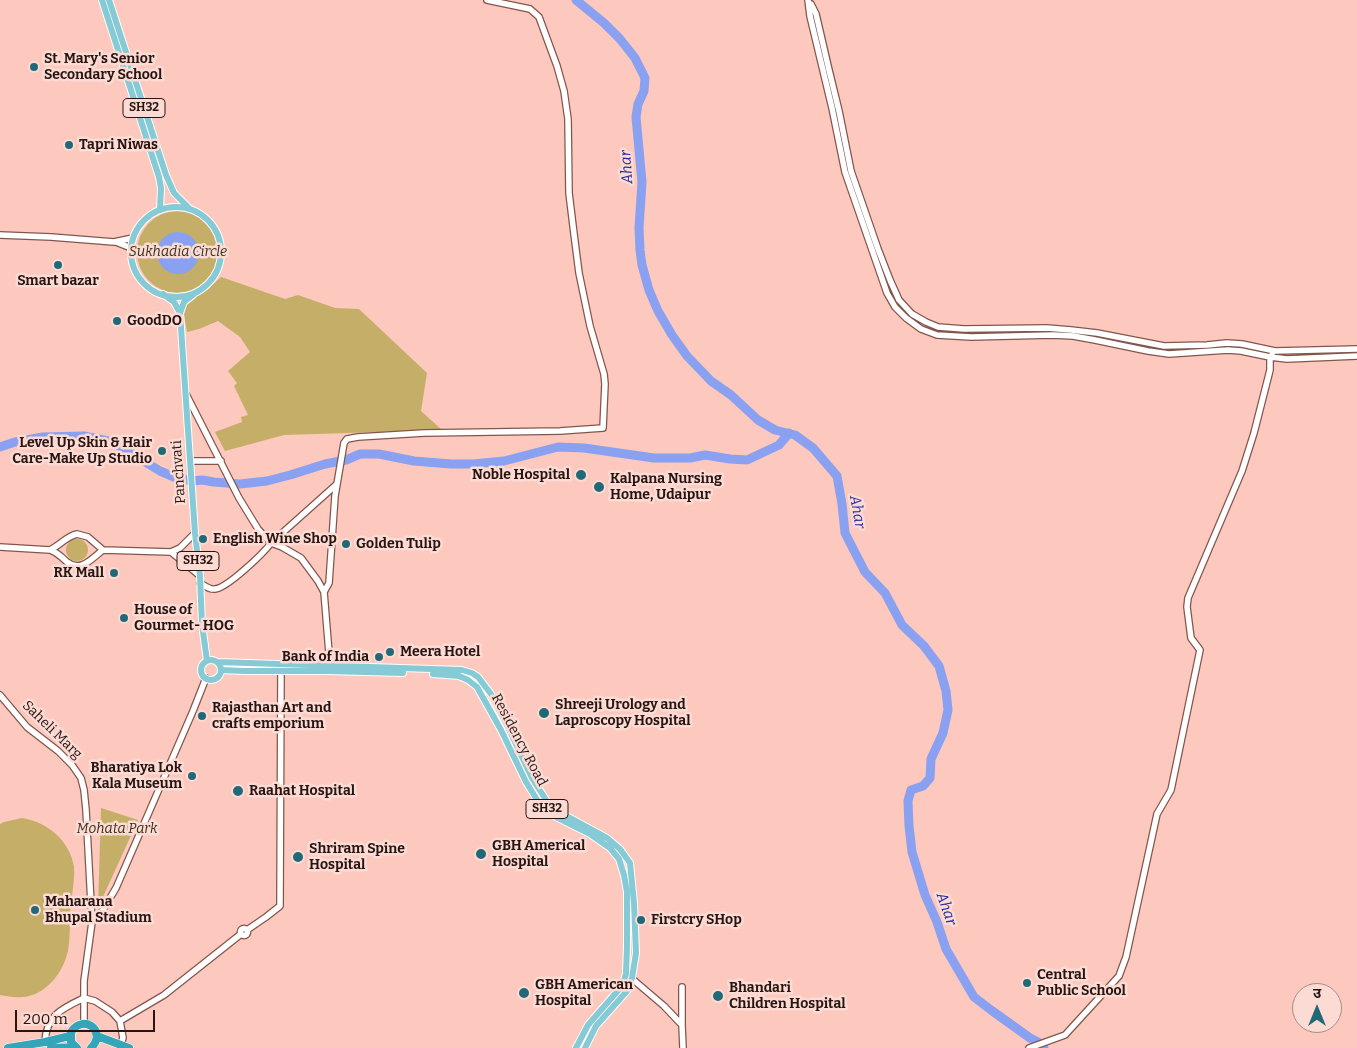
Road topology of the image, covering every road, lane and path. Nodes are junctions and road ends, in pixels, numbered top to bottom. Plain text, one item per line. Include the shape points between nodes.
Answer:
1 (102, 0) edge
2 (109, 0) edge
3 (487, 0) edge
4 (809, 0) edge
5 (190, 209) junction
6 (160, 210) junction
7 (0, 235) edge
8 (133, 238) junction
9 (114, 242) junction
10 (131, 248) junction
11 (195, 292) junction
12 (163, 294) junction
13 (180, 313) junction
14 (1357, 349) edge
15 (1275, 351) junction
16 (1357, 356) edge
17 (1270, 358) junction
18 (185, 392) junction
19 (191, 462) junction
20 (221, 463) junction
21 (337, 484) junction
22 (196, 532) junction
23 (271, 543) junction
24 (0, 547) edge
25 (50, 550) junction
26 (103, 550) junction
27 (171, 552) junction
28 (200, 580) junction
29 (324, 592) junction
30 (207, 661) junction
31 (217, 662) junction
32 (281, 668) junction
33 (327, 668) junction
34 (221, 670) junction
35 (206, 678) junction
36 (0, 695) edge
37 (92, 922) junction
38 (629, 976) junction
39 (682, 987) dead end
40 (84, 998) junction
41 (120, 1021) junction
42 (84, 1024) junction
43 (682, 1025) junction
44 (70, 1036) junction
45 (97, 1036) junction
46 (48, 1045) edge
47 (125, 1046) edge
48 (76, 1047) edge
49 (8, 1048) edge
50 (91, 1048) edge
51 (102, 1048) edge
52 (576, 1048) edge
53 (584, 1048) edge
54 (682, 1048) edge
55 (1029, 1048) edge

1 - 6 main road, SH32 via 159,177
2 - 5 main road, SH32 via 166,175 174,192
3 - 21 street via 530,9 539,17 562,83 568,119 569,193 574,238 590,326 604,374 604,428 424,432 347,439
4 - 15 street via 816,16 851,171 890,280 899,300 912,314 938,327 964,330 1047,328 1096,333 1164,346 1227,343
4 - 17 street via 845,172 887,293 906,318 937,335 1073,336 1169,354 1228,350
5 - 6 main road via 170,207
5 - 11 main road, SH32 via 210,222 222,248 218,270
6 - 8 main road via 146,219
7 - 9 street
8 - 9 street
8 - 10 main road
9 - 10 street
10 - 12 main road via 135,269 141,279 149,288
11 - 12 main road via 179,296
11 - 13 main road, SH32 via 184,302
12 - 13 main road via 174,302
13 - 18 main road, Panchvati / SH32
14 - 15 street
15 - 17 street
16 - 17 street
17 - 55 street via 1270,370 1242,471 1188,598 1186,607 1191,638 1200,650 1171,790 1157,814 1126,957 1119,976 1065,1035
18 - 19 main road, Panchvati / SH32
18 - 20 street
19 - 20 street
19 - 22 main road, Panchvati / SH32
20 - 23 street via 258,530
21 - 23 street
21 - 29 street via 329,583
22 - 27 street
22 - 28 main road, Panchvati / SH32
23 - 28 street via 251,564 218,588 213,589
23 - 29 street via 301,558
24 - 25 street
25 - 26 street via 77,534 88,537
25 - 26 street via 75,566 86,564
26 - 27 street
27 - 28 street
28 - 30 main road, Panchvati / SH32
29 - 33 street
30 - 31 main road
30 - 35 main road, SH32 via 202,669
31 - 32 main road
31 - 34 main road
32 - 33 main road, SH32
32 - 34 main road, SH32
32 - 41 street via 280,906 247,930 242,929 241,934 164,995
33 - 38 main road, Residency Road / SH32 via 459,676 477,687 539,803 556,817 610,848 619,859 627,892
34 - 35 main road, SH32 via 215,679
35 - 37 street via 116,888
36 - 37 street, Saheli Marg via 27,727 68,760 81,778 86,810
37 - 40 street, Saheli Marg
38 - 43 street
38 - 52 main road, Residency Road / SH32 via 588,1025
38 - 53 main road via 627,991 596,1026
39 - 43 street
40 - 41 street via 95,1001
40 - 42 street, Saheli Marg
40 - 46 street via 53,1017 47,1030
41 - 47 street
42 - 44 highway via 75,1027
42 - 45 highway via 93,1027
43 - 54 street
44 - 46 highway
44 - 48 highway
45 - 47 highway
45 - 50 highway
46 - 48 highway
46 - 49 highway
50 - 51 highway

